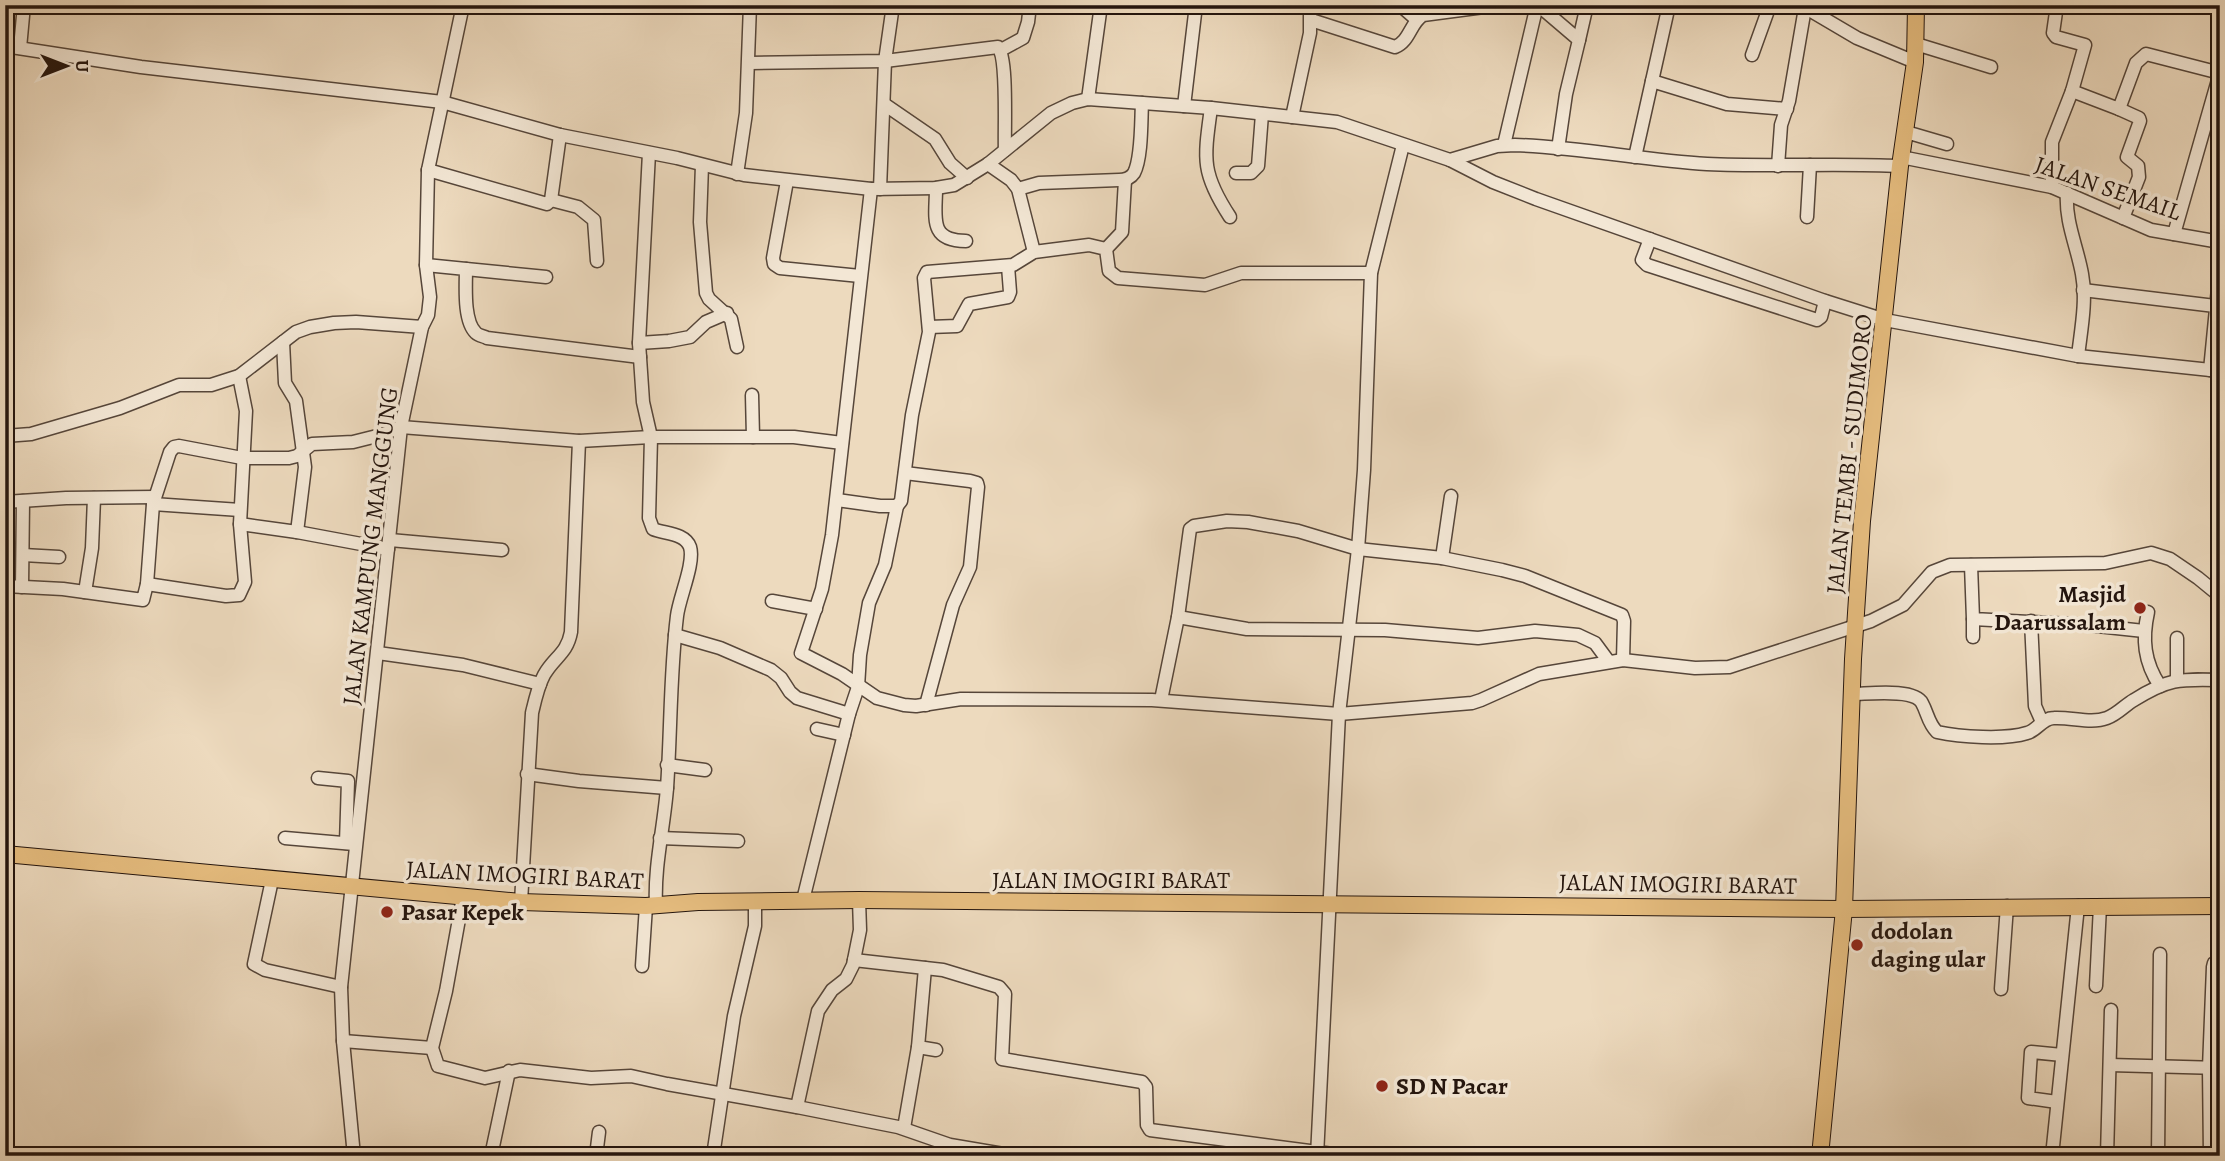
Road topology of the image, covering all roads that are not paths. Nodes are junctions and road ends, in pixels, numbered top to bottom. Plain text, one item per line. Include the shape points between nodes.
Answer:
1 (24, 5) edge
2 (463, 5) edge
3 (750, 5) edge
4 (893, 5) edge
5 (1030, 5) edge
6 (1101, 5) edge
7 (1196, 5) edge
8 (1310, 5) edge
9 (1400, 5) edge
10 (1499, 5) edge
11 (1537, 5) edge
12 (1587, 5) edge
13 (1669, 5) edge
14 (1770, 5) edge
15 (1916, 5) edge
16 (2057, 5) edge
17 (1803, 7) edge
18 (1416, 19) junction
19 (1311, 20) junction
20 (1579, 40) junction
21 (1916, 44) junction
22 (5, 46) edge
23 (20, 48) junction
24 (1001, 50) junction
25 (1752, 55) dead end
26 (885, 61) junction
27 (1915, 62) junction
28 (750, 63) junction
29 (1991, 67) dead end
30 (1652, 81) junction
31 (2072, 91) junction
32 (1088, 99) junction
33 (442, 102) junction
34 (1142, 103) junction
35 (884, 104) junction
36 (1184, 106) junction
37 (1211, 108) junction
38 (1787, 109) junction
39 (2119, 109) junction
40 (1262, 114) junction
41 (2215, 116) edge
42 (1292, 117) junction
43 (1906, 132) junction
44 (561, 135) junction
45 (1947, 144) dead end
46 (1403, 145) junction
47 (1504, 145) junction
48 (1558, 149) junction
49 (1004, 150) junction
50 (649, 153) junction
51 (1635, 157) junction
52 (1450, 160) junction
53 (1900, 162) junction
54 (702, 164) junction
55 (988, 164) junction
56 (1811, 164) junction
57 (1778, 166) junction
58 (428, 170) junction
59 (1236, 173) dead end
60 (737, 174) junction
61 (967, 178) junction
62 (1125, 180) junction
63 (787, 181) junction
64 (2052, 187) junction
65 (936, 188) junction
66 (876, 189) junction
67 (1018, 189) junction
68 (2067, 193) junction
69 (551, 200) junction
70 (1230, 217) dead end
71 (1807, 217) dead end
72 (2123, 218) junction
73 (2174, 234) junction
74 (1650, 239) junction
75 (966, 242) dead end
76 (2220, 242) edge
77 (1106, 249) junction
78 (1034, 252) junction
79 (597, 261) dead end
80 (426, 265) junction
81 (1008, 265) junction
82 (2220, 268) edge
83 (466, 269) junction
84 (1371, 273) junction
85 (860, 276) junction
86 (546, 277) dead end
87 (2083, 290) junction
88 (1825, 301) junction
89 (2215, 306) junction
90 (727, 313) junction
91 (1885, 320) junction
92 (422, 327) junction
93 (929, 327) junction
94 (283, 342) junction
95 (737, 347) dead end
96 (640, 350) junction
97 (2078, 356) junction
98 (2215, 370) edge
99 (239, 376) junction
100 (752, 395) dead end
101 (401, 427) junction
102 (5, 436) edge
103 (651, 437) junction
104 (753, 437) junction
105 (579, 442) junction
106 (842, 443) junction
107 (303, 452) junction
108 (242, 458) junction
109 (905, 473) junction
110 (1451, 496) dead end
111 (94, 498) junction
112 (837, 500) junction
113 (154, 501) junction
114 (5, 502) edge
115 (23, 502) junction
116 (897, 506) junction
117 (240, 510) junction
118 (240, 524) junction
119 (297, 532) junction
120 (389, 544) junction
121 (1358, 549) junction
122 (502, 550) dead end
123 (23, 555) junction
124 (60, 557) dead end
125 (1442, 558) junction
126 (1971, 565) junction
127 (147, 584) junction
128 (5, 586) edge
129 (22, 587) junction
130 (85, 592) junction
131 (2220, 596) edge
132 (772, 601) dead end
133 (816, 609) junction
134 (2148, 612) dead end
135 (1178, 617) junction
136 (1973, 619) junction
137 (2031, 621) junction
138 (1855, 625) junction
139 (1348, 629) junction
140 (2144, 631) junction
141 (675, 635) junction
142 (1973, 637) dead end
143 (2177, 638) dead end
144 (378, 653) junction
145 (1623, 660) junction
146 (1609, 662) junction
147 (2177, 679) junction
148 (2220, 680) edge
149 (540, 684) junction
150 (2160, 686) junction
151 (859, 687) junction
152 (1853, 694) junction
153 (1161, 700) junction
154 (926, 705) junction
155 (849, 714) junction
156 (1339, 714) junction
157 (2042, 722) junction
158 (817, 729) dead end
159 (844, 735) junction
160 (667, 765) junction
161 (705, 770) dead end
162 (527, 774) junction
163 (318, 778) dead end
164 (348, 781) junction
165 (365, 781) junction
166 (667, 788) junction
167 (285, 838) dead end
168 (660, 838) junction
169 (738, 841) dead end
170 (352, 844) junction
171 (5, 853) edge
172 (272, 880) junction
173 (352, 887) junction
174 (463, 897) junction
175 (803, 900) junction
176 (521, 902) junction
177 (860, 903) junction
178 (651, 905) junction
179 (755, 905) junction
180 (2007, 906) junction
181 (2078, 906) junction
182 (2100, 906) junction
183 (2220, 906) edge
184 (1844, 909) junction
185 (1329, 912) junction
186 (2160, 954) dead end
187 (854, 960) junction
188 (2220, 960) edge
189 (642, 966) dead end
190 (925, 968) junction
191 (2096, 986) dead end
192 (341, 987) junction
193 (2001, 989) dead end
194 (2111, 1010) dead end
195 (343, 1041) junction
196 (918, 1047) junction
197 (432, 1048) junction
198 (936, 1050) dead end
199 (2062, 1055) junction
200 (2110, 1065) junction
201 (2159, 1066) junction
202 (2214, 1068) edge
203 (509, 1071) junction
204 (723, 1093) junction
205 (2057, 1102) junction
206 (797, 1107) junction
207 (904, 1128) junction
208 (600, 1132) dead end
209 (1317, 1153) edge
210 (354, 1156) edge
211 (491, 1156) edge
212 (596, 1156) edge
213 (713, 1156) edge
214 (1015, 1156) edge
215 (1348, 1156) edge
216 (1820, 1156) edge
217 (2052, 1156) edge
218 (2108, 1156) edge
219 (2158, 1156) edge
220 (2210, 1156) edge

1 - 23 street
2 - 33 street, JALAN KAMPUNG MANGGUNG
3 - 28 street
4 - 26 street
5 - 24 street via 1023,38
6 - 32 street
7 - 36 street
8 - 19 street
9 - 18 street
10 - 18 street via 1427,13
11 - 20 street
11 - 47 street
12 - 20 street
13 - 30 street
14 - 25 street
15 - 21 main road, JALAN TEMBI - SUDIMORO
16 - 31 street via 2053,33 2085,45
17 - 27 street via 1857,38
17 - 38 street
18 - 19 street via 1404,42 1395,47
19 - 42 street
20 - 48 street
21 - 27 main road, JALAN TEMBI - SUDIMORO
21 - 29 street
22 - 23 street
23 - 33 street
24 - 26 street
24 - 49 street
26 - 28 street
26 - 35 street
27 - 43 main road, JALAN TEMBI - SUDIMORO
28 - 60 street
30 - 38 street via 1727,104
30 - 51 street
31 - 39 street
31 - 64 street via 2052,142
32 - 34 street
32 - 49 street via 1051,113
33 - 44 street
33 - 58 street, JALAN KAMPUNG MANGGUNG
34 - 36 street
34 - 62 street via 1137,163 1133,175
35 - 61 street via 934,139
35 - 66 street
36 - 37 street
37 - 40 street
37 - 70 street via 1206,168
38 - 57 street
39 - 41 street via 2136,63 2146,54 2220,73
39 - 72 street via 2140,121 2127,157 2138,166 2139,177
40 - 42 street
40 - 59 street via 1258,166 1251,173
41 - 73 street
42 - 46 street via 1347,124
43 - 45 street
43 - 53 main road, JALAN TEMBI - SUDIMORO
44 - 50 street
44 - 69 street
46 - 52 street
46 - 84 street
47 - 48 street, JALAN SEMAIL
47 - 52 street, JALAN SEMAIL
48 - 51 street, JALAN SEMAIL
49 - 55 street
50 - 54 street
50 - 96 street
51 - 57 street, JALAN SEMAIL
52 - 74 street via 1510,189
53 - 56 street, JALAN SEMAIL
53 - 64 street, JALAN SEMAIL
53 - 91 main road, JALAN TEMBI - SUDIMORO
54 - 60 street
54 - 90 street via 700,222 706,293
55 - 61 street
55 - 67 street
56 - 57 street, JALAN SEMAIL
56 - 71 street
58 - 69 street via 544,204
58 - 80 street, JALAN KAMPUNG MANGGUNG
60 - 63 street
61 - 65 street
62 - 67 street via 1039,183
62 - 77 street via 1122,232
63 - 66 street
63 - 85 street via 774,264
64 - 68 street, JALAN SEMAIL
65 - 66 street
65 - 75 street via 938,232
66 - 85 street
67 - 78 street
68 - 72 street, JALAN SEMAIL
68 - 87 street via 2067,219
69 - 79 street via 578,207 594,219
72 - 73 street, JALAN SEMAIL
73 - 76 street, JALAN SEMAIL
74 - 88 street
74 - 88 street via 1643,260 1647,265 1816,320
77 - 78 street via 1089,246
77 - 84 street via 1109,271 1118,278 1205,285 1241,273
78 - 81 street
80 - 83 street
80 - 92 street, JALAN KAMPUNG MANGGUNG via 430,297
81 - 93 street via 1008,297 969,304 957,326
81 - 93 street via 926,273
82 - 89 street
83 - 86 street
83 - 96 street via 466,300 476,333 487,338
84 - 121 street
85 - 106 street
87 - 89 street
87 - 97 street
88 - 91 street
89 - 98 street
90 - 95 street
90 - 96 street via 701,325 690,337
91 - 97 street
91 - 138 main road, JALAN TEMBI - SUDIMORO
92 - 94 street via 334,323 296,332
92 - 101 street, JALAN KAMPUNG MANGGUNG
93 - 109 street
94 - 99 street
94 - 107 street via 285,383 296,401
96 - 103 street via 643,402
97 - 98 street
99 - 102 street via 211,385 179,385 120,408
99 - 108 street via 246,411
100 - 104 street
101 - 105 street
101 - 107 street via 353,442 312,444
101 - 120 street, JALAN KAMPUNG MANGGUNG
103 - 104 street
103 - 105 street
103 - 141 street via 650,527 681,537 690,546
104 - 106 street
105 - 149 street via 570,642
106 - 112 street
107 - 108 street via 289,458
107 - 119 street
108 - 113 street via 174,447
108 - 117 street
109 - 116 street
109 - 154 street via 970,481 978,487 970,567 953,605
110 - 125 street
111 - 113 street
111 - 115 street
111 - 130 street
112 - 116 street
112 - 133 street
113 - 117 street
113 - 127 street
114 - 115 street
115 - 123 street
116 - 151 street via 885,565 865,618
117 - 118 street
118 - 119 street
118 - 127 street via 245,582 239,595
119 - 120 street
120 - 122 street
120 - 144 street, JALAN KAMPUNG MANGGUNG
121 - 125 street
121 - 135 street via 1248,522 1194,526
121 - 139 street
123 - 124 street
123 - 129 street
125 - 145 street via 1525,576 1619,613 1624,621
126 - 131 street via 2105,563 2151,553 2170,559
126 - 136 street
126 - 138 street via 1941,567 1903,606
127 - 130 street via 143,600
128 - 129 street
129 - 130 street
132 - 133 street
133 - 151 street via 801,653
134 - 140 street
135 - 139 street via 1247,629
135 - 153 street
136 - 137 street
136 - 142 street
137 - 140 street
137 - 157 street via 2035,706
138 - 145 street via 1729,667
138 - 152 main road, JALAN TEMBI - SUDIMORO
139 - 146 street via 1478,638 1535,631 1578,635 1595,643
139 - 156 street
140 - 150 street via 2147,661
141 - 155 street via 771,670 797,698
141 - 160 street
143 - 147 street
144 - 149 street
144 - 165 street, JALAN KAMPUNG MANGGUNG
145 - 146 street
146 - 156 street via 1539,674 1472,703
147 - 148 street
147 - 150 street
149 - 162 street via 532,713
150 - 157 street via 2107,718
151 - 154 street via 886,701
151 - 155 street
152 - 157 street via 1919,698 1929,725 1947,734 2007,736 2035,730
152 - 184 main road, JALAN TEMBI - SUDIMORO
153 - 154 street via 961,699
153 - 156 street
155 - 159 street
156 - 185 street
158 - 159 street
159 - 175 street
160 - 161 street
160 - 166 street
162 - 166 street
162 - 176 street
163 - 164 street
164 - 165 street
164 - 170 street
165 - 170 street, JALAN KAMPUNG MANGGUNG
166 - 168 street
167 - 170 street
168 - 169 street
168 - 178 street
170 - 173 street, JALAN KAMPUNG MANGGUNG
171 - 172 main road, JALAN IMOGIRI BARAT
172 - 173 main road, JALAN IMOGIRI BARAT
172 - 192 street via 254,964
173 - 174 main road, JALAN IMOGIRI BARAT
173 - 192 street, JALAN KAMPUNG MANGGUNG
174 - 176 main road, JALAN IMOGIRI BARAT
174 - 197 street
175 - 177 main road, JALAN IMOGIRI BARAT
175 - 179 main road, JALAN IMOGIRI BARAT
176 - 178 main road, JALAN IMOGIRI BARAT
177 - 185 main road, JALAN IMOGIRI BARAT
177 - 187 street
178 - 179 main road, JALAN IMOGIRI BARAT
178 - 189 street
179 - 204 street
180 - 181 main road, JALAN IMOGIRI BARAT
180 - 184 main road, JALAN IMOGIRI BARAT
180 - 193 street
181 - 182 main road, JALAN IMOGIRI BARAT
181 - 199 street
182 - 183 main road, JALAN IMOGIRI BARAT
182 - 191 street
184 - 185 main road, JALAN IMOGIRI BARAT
184 - 216 main road, JALAN TEMBI - SUDIMORO
185 - 209 street
186 - 201 street
187 - 190 street
187 - 206 street via 846,979 818,1011
188 - 202 street via 2213,967
190 - 196 street
190 - 209 street via 957,973 1002,989 1002,1059 1145,1083 1150,1130
192 - 195 street, JALAN KAMPUNG MANGGUNG
194 - 200 street
195 - 197 street
195 - 210 street, JALAN KAMPUNG MANGGUNG
196 - 198 street
196 - 207 street
197 - 203 street via 438,1066 485,1078
199 - 205 street
199 - 205 street via 2031,1052 2028,1098
200 - 201 street
200 - 218 street
201 - 202 street
201 - 219 street
202 - 220 street
203 - 204 street via 591,1079 631,1076
203 - 211 street
204 - 206 street
204 - 213 street
205 - 217 street
206 - 207 street
207 - 214 street via 950,1145
208 - 212 street
209 - 215 street

